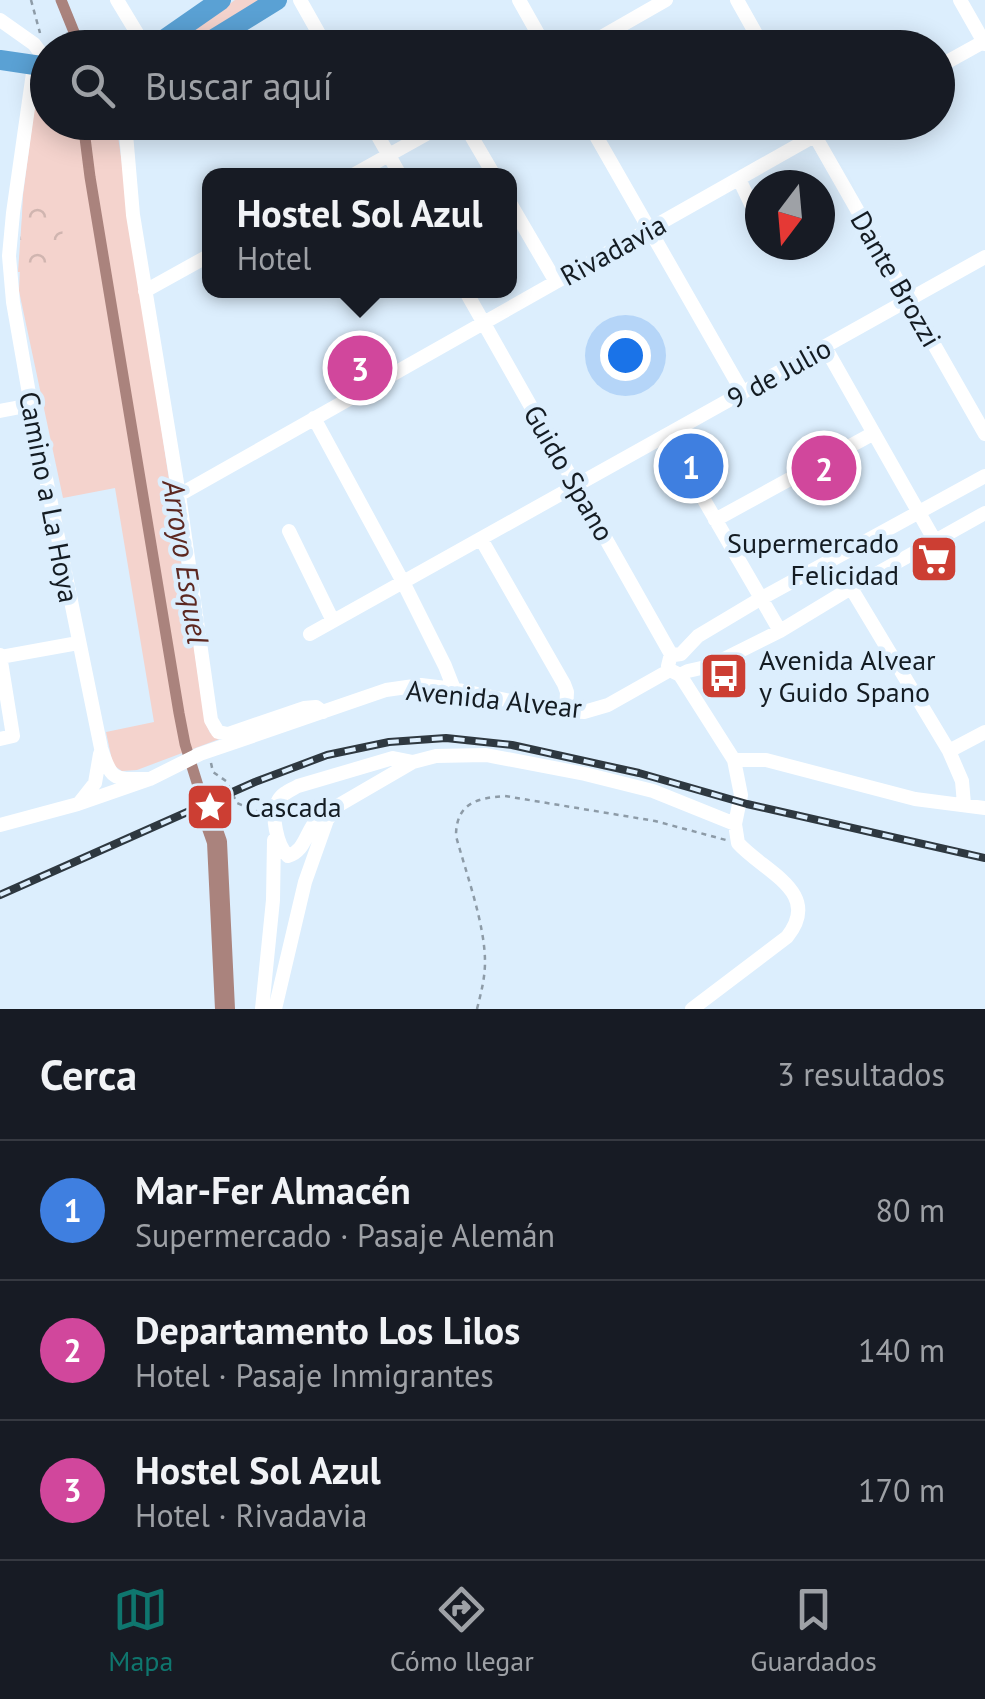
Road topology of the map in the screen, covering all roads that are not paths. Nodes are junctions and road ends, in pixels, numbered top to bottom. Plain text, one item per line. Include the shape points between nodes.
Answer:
1 (117, 0) edge
2 (221, 0) edge
3 (278, 0) edge
4 (300, 0) edge
5 (519, 0) edge
6 (666, 0) edge
7 (737, 0) edge
8 (960, 0) edge
9 (0, 20) edge
10 (137, 30) edge
11 (176, 30) edge
12 (229, 30) edge
13 (317, 30) edge
14 (536, 30) edge
15 (614, 30) edge
16 (754, 30) edge
17 (984, 42) edge
18 (30, 49) edge
19 (955, 58) edge
20 (0, 60) edge
21 (30, 61) edge
22 (30, 113) edge
23 (127, 140) edge
24 (380, 140) edge
25 (416, 140) edge
26 (473, 140) edge
27 (598, 140) edge
28 (795, 140) edge
29 (817, 140) edge
30 (388, 156) junction
31 (367, 168) edge
32 (395, 168) edge
33 (489, 168) edge
34 (738, 179) junction
35 (745, 193) edge
36 (517, 215) edge
37 (6, 216) edge
38 (649, 230) junction
39 (984, 258) edge
40 (202, 259) edge
41 (556, 282) junction
42 (145, 291) junction
43 (469, 298) edge
44 (908, 300) junction
45 (483, 323) junction
46 (825, 347) junction
47 (742, 393) junction
48 (30, 405) junction
49 (0, 411) edge
50 (314, 418) junction
51 (874, 432) junction
52 (985, 434) edge
53 (667, 436) junction
54 (985, 476) edge
55 (577, 487) junction
56 (178, 495) junction
57 (919, 512) junction
58 (985, 513) edge
59 (715, 520) junction
60 (289, 532) dead end
61 (481, 538) junction
62 (936, 542) junction
63 (403, 582) junction
64 (852, 588) junction
65 (760, 599) junction
66 (333, 621) junction
67 (780, 632) junction
68 (310, 634) dead end
69 (78, 643) junction
70 (0, 656) edge
71 (681, 669) junction
72 (454, 689) junction
73 (322, 712) junction
74 (566, 712) junction
75 (985, 732) edge
76 (0, 739) edge
77 (100, 748) junction
78 (949, 751) junction
79 (734, 760) junction
80 (413, 762) junction
81 (156, 775) junction
82 (78, 804) junction
83 (964, 804) junction
84 (339, 805) junction
85 (985, 808) edge
86 (275, 819) junction
87 (0, 824) edge
88 (735, 824) junction
89 (262, 1009) edge
90 (276, 1009) edge
91 (692, 1009) edge

1 - 10 street
2 - 11 highway
3 - 12 highway
4 - 13 street
5 - 14 street
6 - 15 street
7 - 16 street
8 - 17 street
9 - 18 street
17 - 19 street
20 - 21 highway
22 - 37 street, Camino a La Hoya
23 - 42 street
24 - 30 street
25 - 30 street
26 - 33 street
27 - 38 street
28 - 34 street, Rivadavia
29 - 44 street, Dante Brozzi
30 - 31 street
30 - 32 street
34 - 35 street
34 - 38 street, Rivadavia
36 - 41 street
37 - 48 street, Camino a La Hoya
38 - 41 street, Rivadavia
38 - 47 street
39 - 44 street, 9 de Julio
40 - 42 street
41 - 45 street, Rivadavia
42 - 56 street
43 - 45 street, Guido Spano
44 - 46 street, 9 de Julio
44 - 52 street, Dante Brozzi
45 - 50 street, Rivadavia
45 - 55 street, Guido Spano
46 - 47 street, 9 de Julio
46 - 51 street
47 - 53 street, 9 de Julio
48 - 49 street
48 - 69 street, Camino a La Hoya
50 - 56 street, Rivadavia
50 - 63 street
51 - 57 street
51 - 59 street
53 - 55 street, 9 de Julio
53 - 59 street
54 - 57 street, Avenida Alvear
55 - 61 street, 9 de Julio
55 - 71 street, Guido Spano
56 - 73 street via 218,732 310,706
57 - 62 street
57 - 65 street, Avenida Alvear
58 - 62 street, Avenida Alvear
59 - 65 street
60 - 66 street
61 - 63 street, 9 de Julio
61 - 74 street via 564,684
62 - 64 street, Avenida Alvear
63 - 66 street, 9 de Julio
63 - 72 street
64 - 67 street, Avenida Alvear
64 - 78 street
65 - 67 street
65 - 71 street, Avenida Alvear via 698,636
66 - 68 street, 9 de Julio
67 - 71 street, Avenida Alvear via 710,666
69 - 70 street
69 - 77 street, Camino a La Hoya
70 - 76 street via 13,736
71 - 74 street, Avenida Alvear via 608,705
71 - 79 street, Guido Spano
72 - 73 street, Avenida Alvear via 403,686
72 - 74 street, Avenida Alvear
73 - 81 street, Avenida Alvear
75 - 78 street
77 - 81 street via 117,778
77 - 82 street, Camino a La Hoya via 94,783
78 - 83 street
79 - 83 street via 766,760 915,799
79 - 88 street, Guido Spano via 741,795
80 - 84 street
80 - 86 street via 393,758 298,786 276,803
80 - 88 street via 486,755 585,774 653,791
81 - 82 street
82 - 87 street
83 - 85 street
84 - 86 street via 315,819 295,855 282,850
84 - 90 street via 304,882
86 - 89 street
88 - 91 street via 738,843 796,895 797,925

